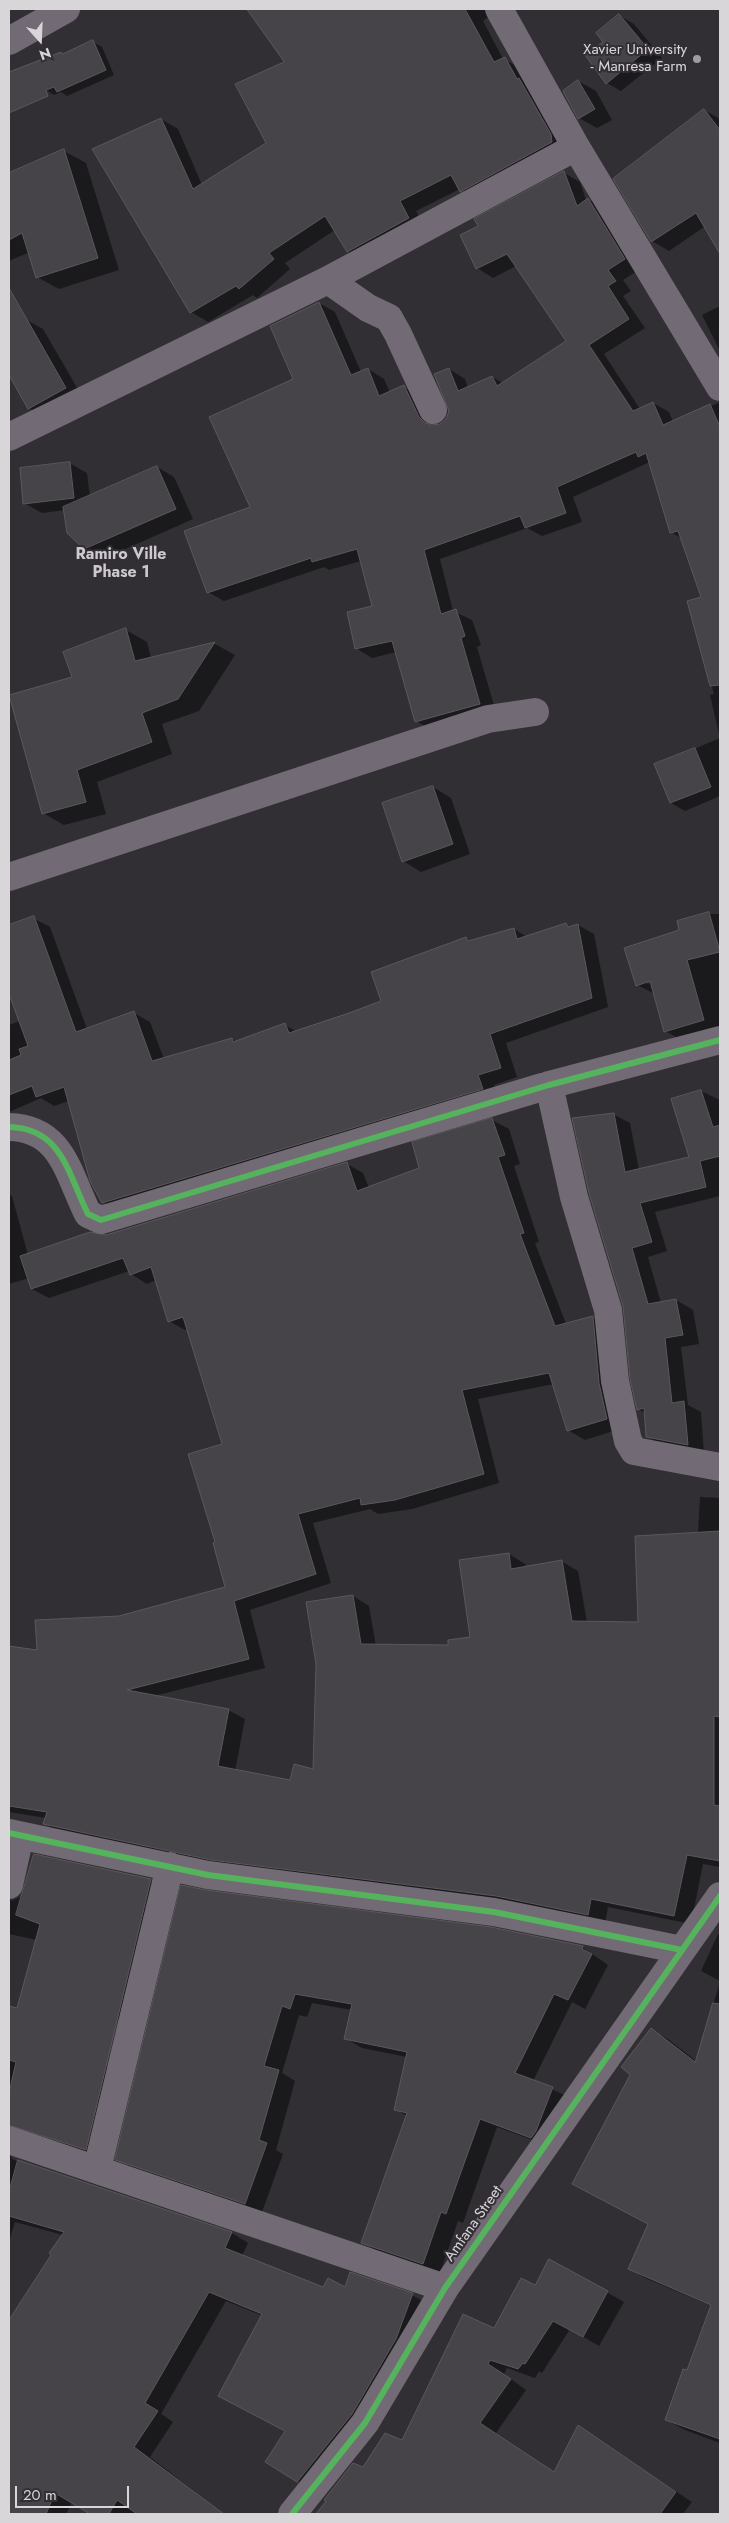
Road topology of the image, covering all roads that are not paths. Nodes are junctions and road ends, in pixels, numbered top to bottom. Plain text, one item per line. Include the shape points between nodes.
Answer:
1 (66, 9) edge
2 (499, 9) edge
3 (9, 41) edge
4 (576, 147) junction
5 (328, 280) junction
6 (720, 387) edge
7 (433, 410) dead end
8 (9, 437) edge
9 (534, 712) dead end
10 (9, 877) edge
11 (720, 1040) edge
12 (549, 1085) junction
13 (9, 1127) edge
14 (720, 1467) edge
15 (14, 1835) edge
16 (170, 1866) junction
17 (9, 1885) edge
18 (720, 1896) edge
19 (682, 1950) junction
20 (9, 2140) edge
21 (97, 2169) junction
22 (444, 2288) junction
23 (292, 2514) edge

1 - 3 street
2 - 4 street
4 - 5 street
4 - 6 street
5 - 7 street via 368,308 389,318
5 - 8 street
9 - 10 street via 488,719
11 - 12 street
12 - 13 street via 101,1220 88,1214 55,1145 40,1133
12 - 14 street via 574,1197 608,1310 615,1380 628,1441 634,1451
15 - 16 street
15 - 17 street
16 - 19 street via 208,1875 494,1912
16 - 21 street
18 - 19 street, Amfana Street
19 - 22 street, Amfana Street
20 - 21 street
21 - 22 street
22 - 23 street, Amfana Street via 365,2423

